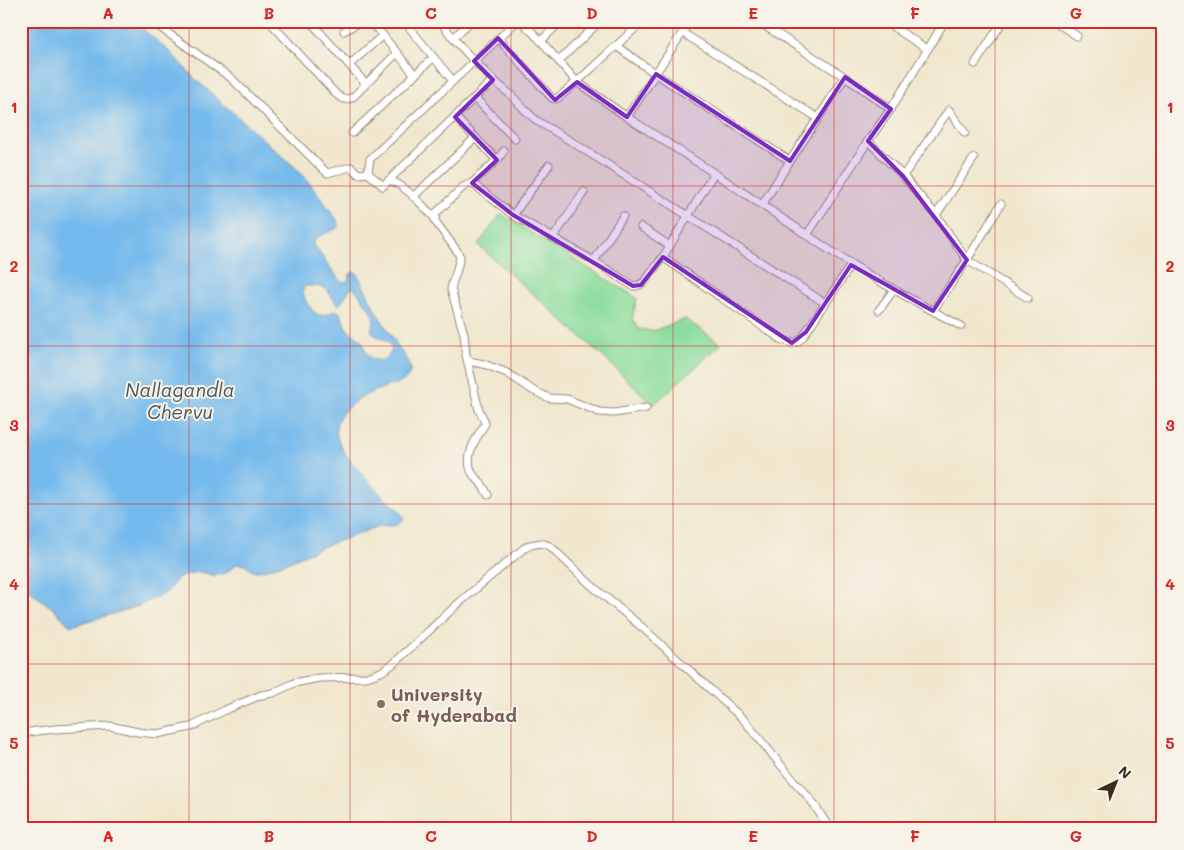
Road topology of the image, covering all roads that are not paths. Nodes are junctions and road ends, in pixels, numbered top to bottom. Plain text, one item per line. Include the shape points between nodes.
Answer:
1 (151, 21) edge
2 (269, 21) edge
3 (310, 21) edge
4 (361, 21) edge
5 (371, 21) edge
6 (404, 21) edge
7 (440, 21) edge
8 (471, 21) edge
9 (517, 21) edge
10 (521, 21) edge
11 (560, 21) edge
12 (600, 21) edge
13 (642, 21) edge
14 (690, 21) edge
15 (757, 21) edge
16 (945, 21) edge
17 (1003, 21) edge
18 (1054, 21) edge
19 (886, 22) edge
20 (765, 24) edge
21 (344, 31) dead end
22 (683, 32) junction
23 (382, 35) junction
24 (1077, 36) dead end
25 (452, 38) junction
26 (498, 38) junction
27 (540, 41) junction
28 (616, 46) junction
29 (927, 50) junction
30 (397, 53) junction
31 (433, 58) junction
32 (474, 61) junction
33 (559, 61) junction
34 (975, 64) dead end
35 (349, 65) junction
36 (656, 74) junction
37 (415, 75) junction
38 (845, 77) junction
39 (493, 80) junction
40 (453, 81) junction
41 (577, 82) junction
42 (366, 84) junction
43 (475, 98) junction
44 (891, 109) junction
45 (455, 117) junction
46 (628, 117) junction
47 (818, 118) junction
48 (352, 133) dead end
49 (965, 133) dead end
50 (475, 138) junction
51 (515, 139) dead end
52 (868, 141) junction
53 (504, 151) dead end
54 (974, 158) dead end
55 (497, 160) junction
56 (790, 161) junction
57 (548, 165) dead end
58 (368, 173) junction
59 (714, 173) junction
60 (903, 176) junction
61 (389, 180) junction
62 (472, 183) junction
63 (584, 192) dead end
64 (414, 197) junction
65 (1001, 204) dead end
66 (762, 205) junction
67 (513, 215) junction
68 (936, 215) junction
69 (623, 216) dead end
70 (688, 216) junction
71 (435, 218) junction
72 (641, 227) dead end
73 (807, 236) junction
74 (553, 238) junction
75 (670, 246) junction
76 (663, 257) junction
77 (967, 260) junction
78 (594, 261) junction
79 (851, 265) junction
80 (893, 291) junction
81 (1028, 298) dead end
82 (825, 304) junction
83 (879, 310) dead end
84 (933, 312) junction
85 (961, 326) dead end
86 (468, 361) junction
87 (646, 408) dead end
88 (488, 496) dead end
89 (21, 733) edge
90 (830, 829) edge

1 - 58 street via 231,78 327,174 351,167 358,174
2 - 42 street via 340,98 350,99
3 - 35 street
4 - 21 street
5 - 23 street
6 - 31 street
7 - 25 street
8 - 25 street
9 - 26 street
10 - 27 street
11 - 27 street
12 - 33 street
13 - 28 street
14 - 22 street
15 - 20 street
16 - 29 street
17 - 34 street
18 - 24 street
19 - 29 street
20 - 38 street
22 - 36 street
22 - 47 street
23 - 30 street
23 - 35 street
25 - 32 street
26 - 32 street
26 - 41 street via 552,98 558,98
27 - 33 street
28 - 36 street
28 - 41 street
29 - 44 street
30 - 37 street
30 - 42 street
31 - 37 street
31 - 40 street
32 - 39 street
32 - 40 street
33 - 41 street
35 - 42 street
36 - 46 street
36 - 56 street
37 - 48 street
38 - 44 street
38 - 47 street
39 - 43 street
39 - 70 street via 537,121
40 - 58 street via 370,159
41 - 46 street
43 - 45 street
43 - 51 street
44 - 52 street
45 - 50 street
45 - 61 street
46 - 59 street
47 - 56 street
49 - 60 street via 949,110
50 - 55 street
50 - 64 street
52 - 60 street
52 - 73 street
53 - 55 street
54 - 68 street
55 - 62 street
56 - 66 street
57 - 67 street
58 - 61 street via 383,186
59 - 66 street
59 - 70 street
60 - 68 street
61 - 64 street
62 - 67 street
62 - 71 street via 463,187 437,212
63 - 74 street
64 - 71 street
65 - 77 street
66 - 73 street
67 - 74 street
68 - 77 street
69 - 78 street
70 - 75 street
70 - 82 street
71 - 86 street via 460,257 451,289
72 - 75 street
73 - 79 street
74 - 78 street
75 - 76 street
76 - 78 street via 638,286
76 - 82 street via 789,343 802,338
77 - 81 street
77 - 84 street
79 - 80 street
79 - 82 street
80 - 83 street
80 - 84 street
84 - 85 street
86 - 87 street via 507,373 549,398 567,399 599,412
86 - 88 street via 485,424 470,451 469,466
89 - 90 street via 110,726 157,734 191,726 294,683 319,678 367,677 381,672 523,549 541,544 550,546 743,719 811,800

